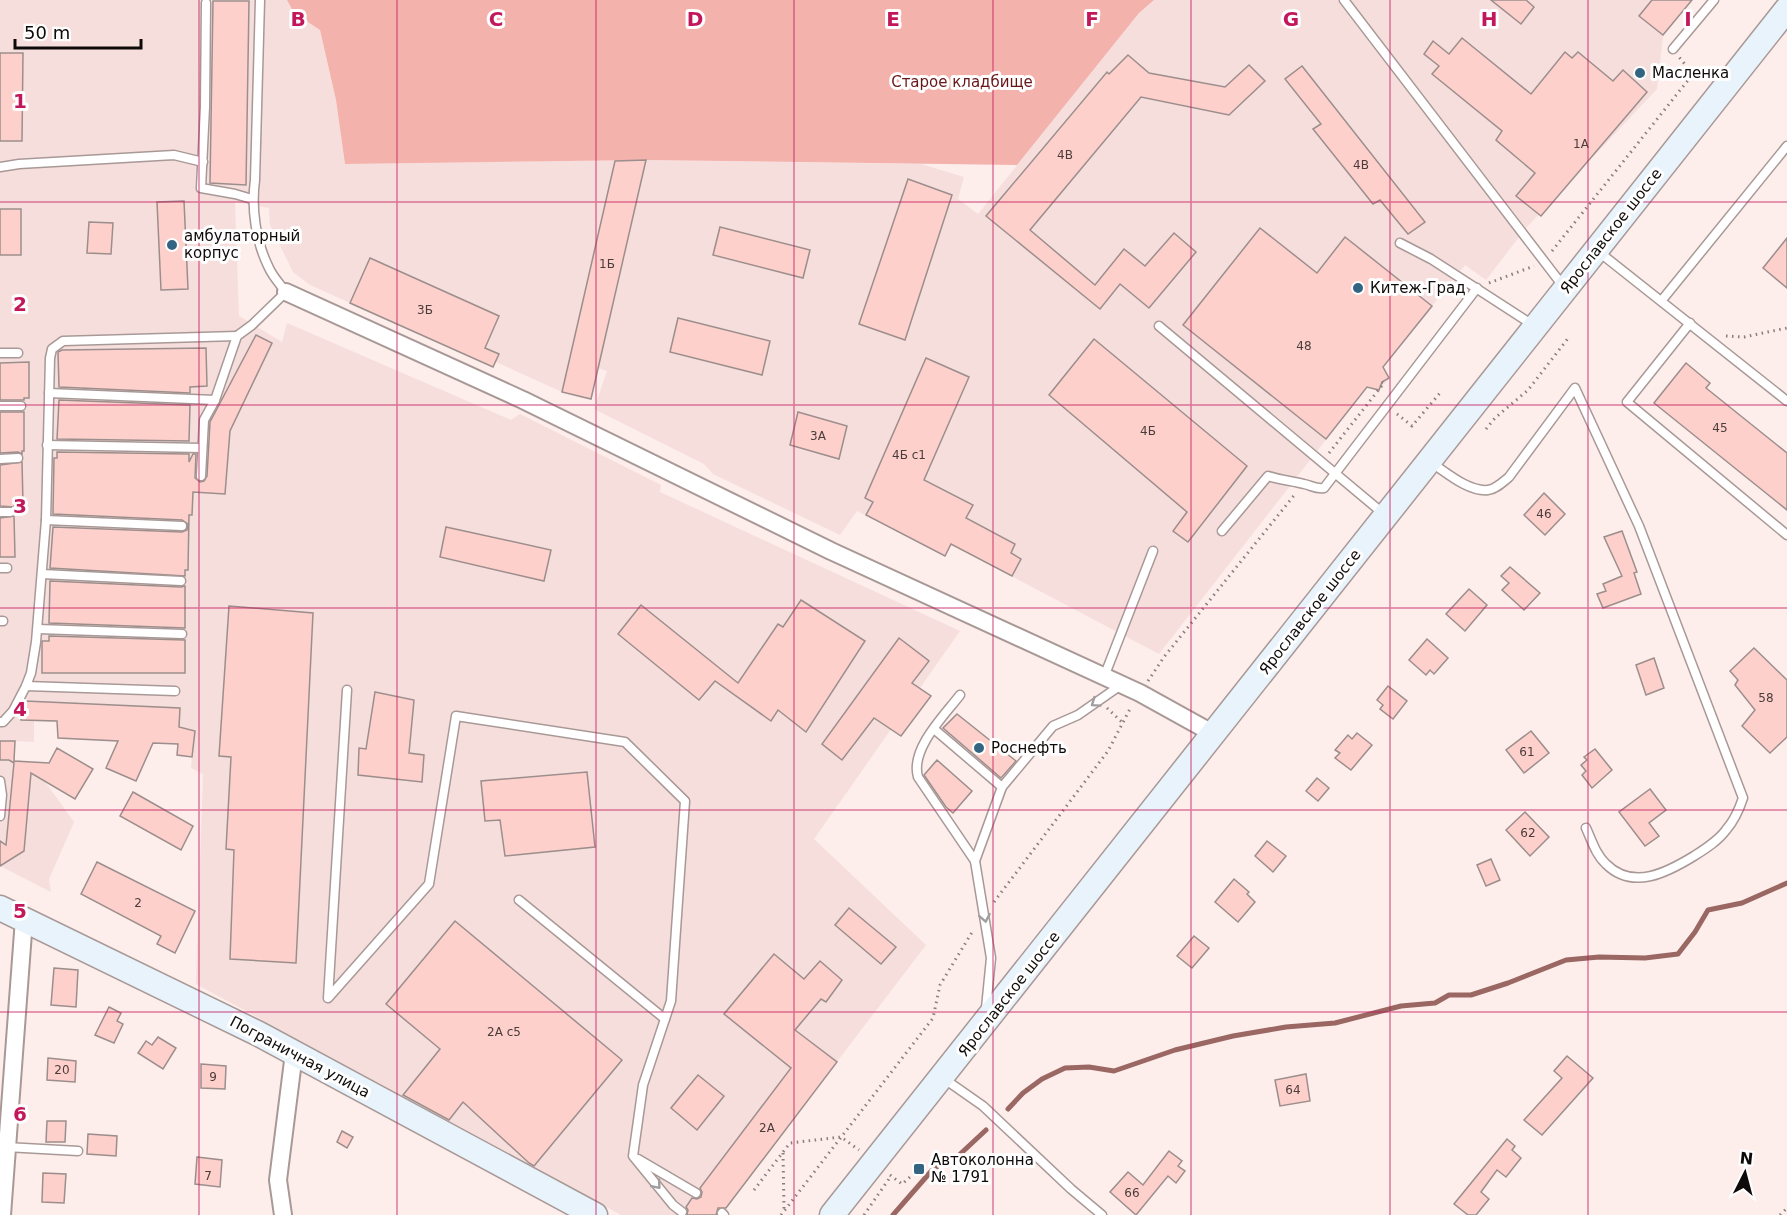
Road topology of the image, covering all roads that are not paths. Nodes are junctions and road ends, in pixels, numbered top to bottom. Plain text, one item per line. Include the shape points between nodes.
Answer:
1 (260, 0) edge
2 (1344, 0) edge
3 (1714, 0) edge
4 (206, 3) dead end
5 (1787, 9) edge
6 (1673, 49) road end
7 (1787, 146) edge
8 (203, 162) junction
9 (0, 167) edge
10 (252, 199) junction
11 (1400, 243) dead end
12 (1596, 250) junction
13 (1477, 288) junction
14 (1565, 289) junction
15 (286, 292) junction
16 (1662, 300) junction
17 (1690, 323) junction
18 (1159, 326) dead end
19 (1536, 327) junction
20 (237, 336) junction
21 (0, 353) edge
22 (18, 353) dead end
23 (49, 393) junction
24 (215, 400) junction
25 (1787, 401) edge
26 (0, 406) edge
27 (21, 406) dead end
28 (47, 445) junction
29 (202, 448) junction
30 (18, 458) dead end
31 (0, 459) edge
32 (1429, 461) junction
33 (1335, 474) junction
34 (201, 476) dead end
35 (0, 512) edge
36 (10, 512) dead end
37 (1385, 516) junction
38 (46, 520) junction
39 (182, 526) dead end
40 (1222, 531) dead end
41 (1787, 535) edge
42 (1154, 551) dead end
43 (42, 574) junction
44 (181, 581) dead end
45 (38, 629) junction
46 (182, 634) dead end
47 (1104, 677) junction
48 (1122, 685) junction
49 (26, 686) junction
50 (347, 690) dead end
51 (175, 691) dead end
52 (960, 695) dead end
53 (0, 722) edge
54 (934, 729) junction
55 (1214, 734) junction
56 (0, 781) edge
57 (1002, 787) junction
58 (0, 816) edge
59 (1586, 828) dead end
60 (975, 861) junction
61 (519, 900) dead end
62 (0, 908) edge
63 (24, 919) junction
64 (664, 1019) junction
65 (985, 1024) junction
66 (294, 1053) junction
67 (942, 1077) junction
68 (3, 1147) edge
69 (78, 1151) dead end
70 (633, 1156) junction
71 (696, 1194) dead end
72 (682, 1212) dead end
73 (2, 1215) edge
74 (283, 1215) edge
75 (595, 1215) edge
76 (832, 1215) edge
77 (1102, 1215) edge

1 - 10 lane
2 - 14 lane
3 - 6 lane
4 - 8 lane
5 - 12 main road, Ярославское шоссе
7 - 16 lane
8 - 9 lane via 174,155
8 - 10 lane via 201,188
10 - 15 lane via 262,250
11 - 13 lane
12 - 14 main road, Ярославское шоссе
12 - 16 lane
13 - 19 lane
13 - 33 lane
14 - 19 main road, Ярославское шоссе
15 - 20 lane
15 - 47 street via 523,400 831,551
16 - 17 lane
17 - 25 lane
17 - 41 lane via 1627,402
18 - 33 lane
19 - 32 main road, Ярославское шоссе
20 - 23 lane via 63,341 52,349
20 - 24 lane
21 - 22 lane
23 - 24 lane
23 - 28 lane
24 - 29 lane via 204,420
26 - 27 lane
28 - 29 lane
28 - 38 lane
29 - 34 lane
30 - 31 lane
32 - 37 main road, Ярославское шоссе
32 - 59 lane via 1476,489 1498,486 1509,477 1575,388 1639,526 1743,798 1725,832 1708,847 1655,876 1616,872 1598,856
33 - 37 lane
33 - 40 lane via 1324,488 1315,489 1268,476
35 - 36 lane
37 - 55 main road, Ярославское шоссе
38 - 39 lane
38 - 43 lane
42 - 47 lane
43 - 44 lane
43 - 45 lane
45 - 46 lane
45 - 49 lane
47 - 48 street
48 - 55 street
48 -> 57 lane via 1053,726
49 - 51 lane
49 - 53 lane via 13,711
50 - 64 lane via 328,998 429,884 456,716 625,742 685,801 671,1000
52 - 54 lane
54 - 57 lane
54 - 60 lane via 920,750 915,767 918,777
55 - 65 main road, Ярославское шоссе
56 - 58 lane
57 - 60 lane
60 -> 65 lane via 991,958
61 - 64 lane
62 - 63 main road, Пограничная улица
63 - 66 main road, Пограничная улица
63 - 68 street
64 - 70 lane via 643,1085
65 - 67 main road, Ярославское шоссе
66 - 74 street via 278,1180
66 - 75 main road, Пограничная улица via 569,1205
67 - 76 main road, Ярославское шоссе via 883,1169
67 - 77 lane via 983,1106
68 - 69 lane
68 - 73 street
70 - 71 lane
70 -> 72 lane

